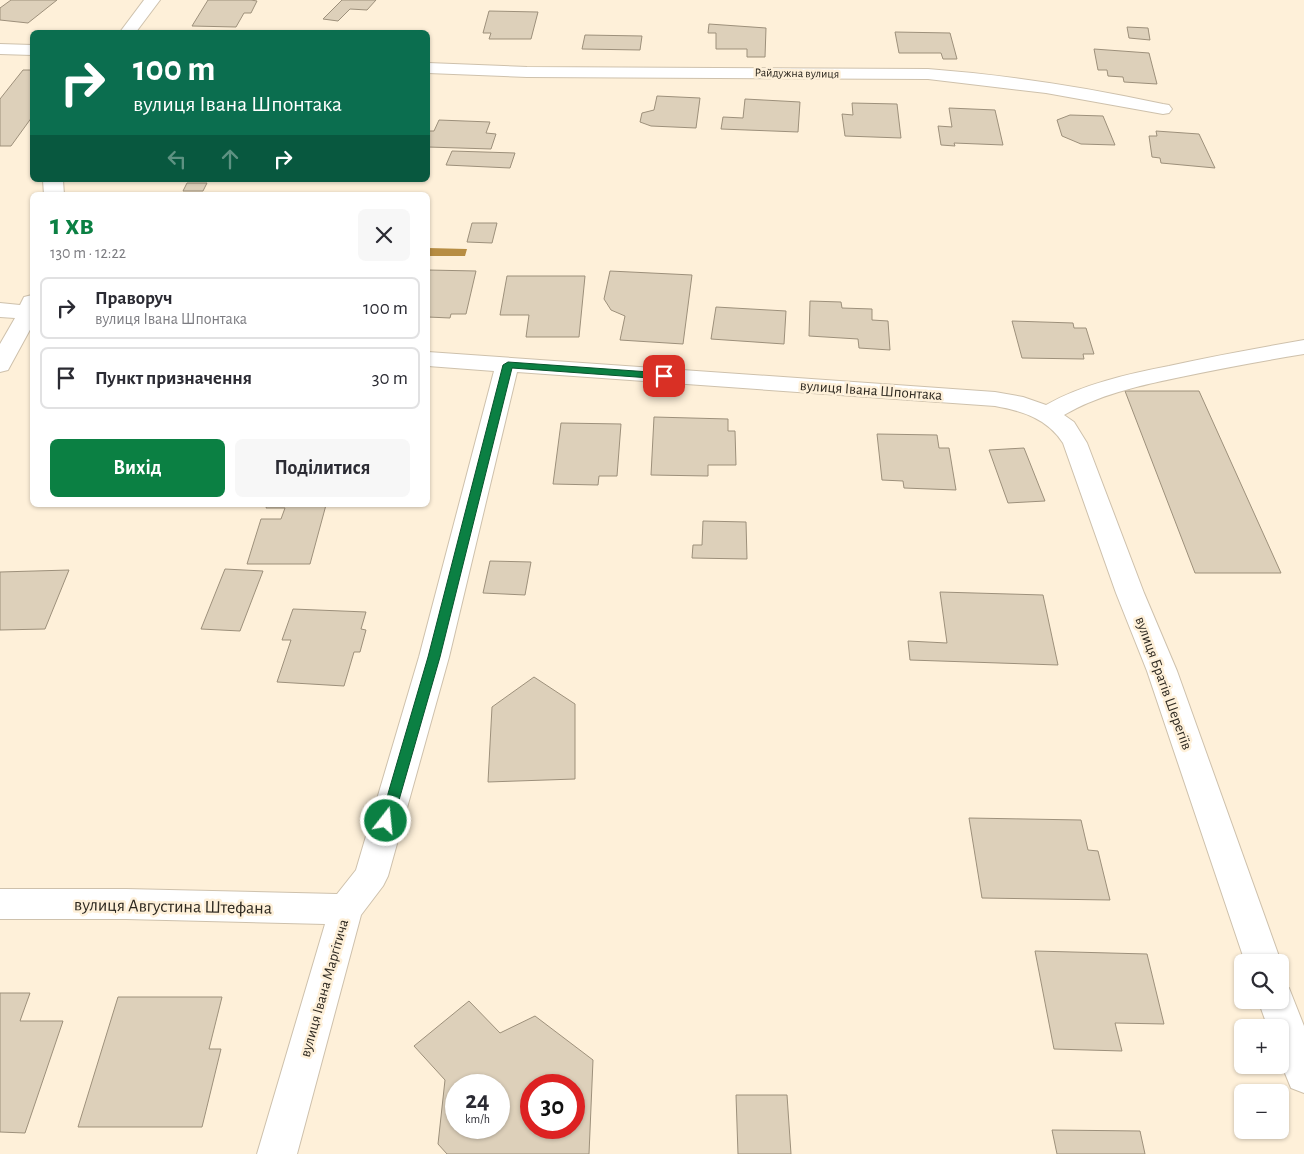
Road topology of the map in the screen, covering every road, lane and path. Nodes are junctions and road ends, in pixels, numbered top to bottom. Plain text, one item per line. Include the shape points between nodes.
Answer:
1 (152, 0) edge
2 (130, 30) edge
3 (0, 49) edge
4 (30, 50) edge
5 (430, 68) edge
6 (1163, 109) dead end
7 (0, 310) edge
8 (29, 316) edge
9 (1304, 347) edge
10 (430, 360) edge
11 (0, 365) edge
12 (508, 365) junction
13 (1048, 414) junction
14 (0, 904) edge
15 (346, 909) junction
16 (1260, 954) edge
17 (1279, 1009) edge
18 (1304, 1075) edge
19 (277, 1154) edge

1 - 2 street
3 - 4 street
5 - 6 street, Райдужна вулиця via 527,72 928,74 995,79
7 - 8 street
8 - 11 street
9 - 13 street via 1139,379 1074,398
10 - 12 street, вулиця Івана Шпонтака
12 - 13 street, вулиця Івана Шпонтака via 995,399 1023,404
12 - 15 street, вулиця Івана Маргітича via 434,657 371,876
13 - 16 street, вулиця Братів Шерегіїв via 1065,427 1075,443 1162,671
14 - 15 street, вулиця Августина Штефана
15 - 19 street, вулиця Івана Маргітича
17 - 18 street

